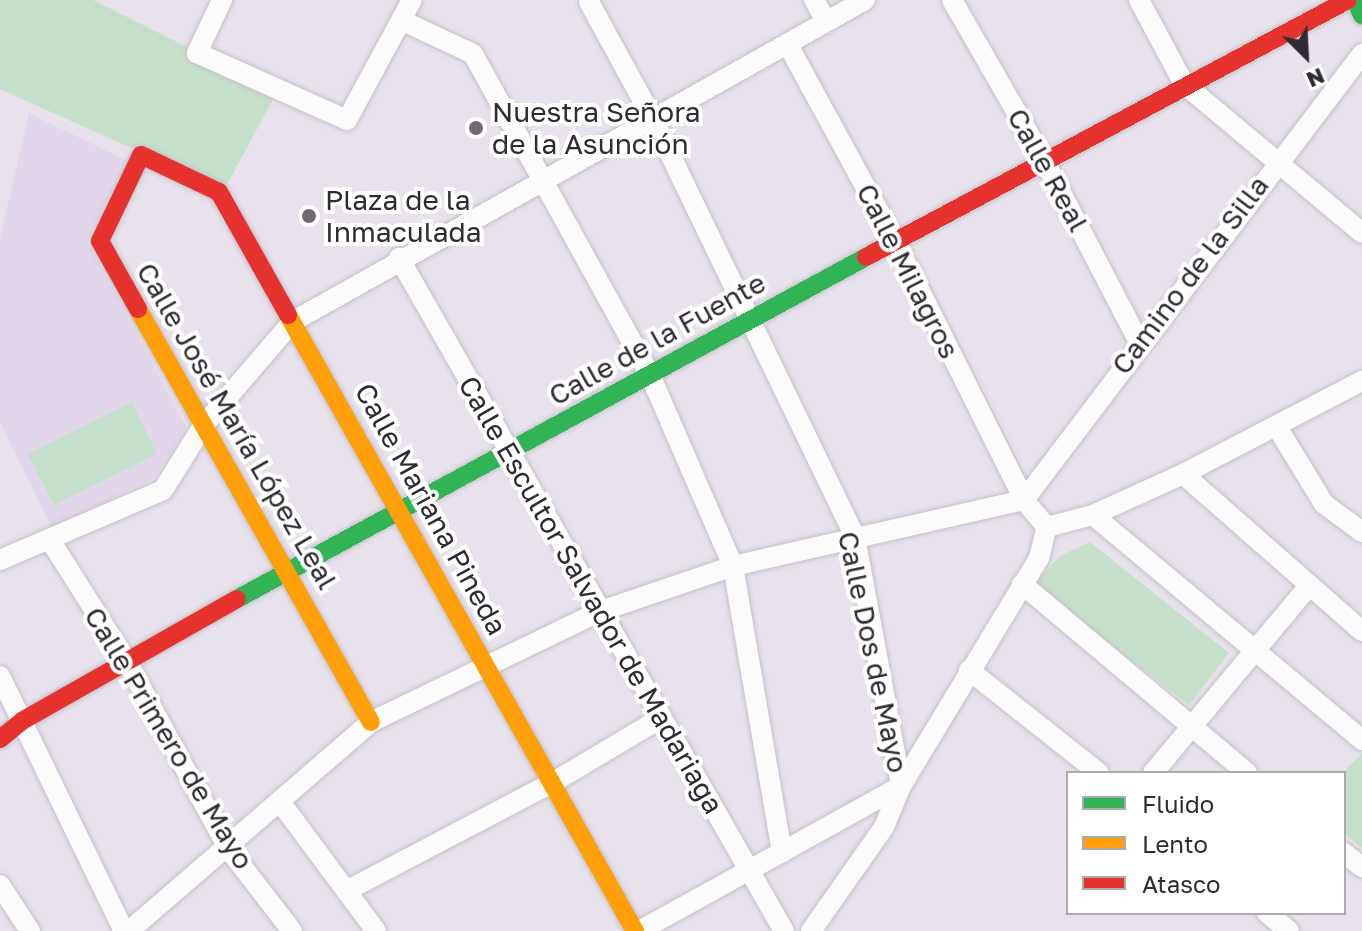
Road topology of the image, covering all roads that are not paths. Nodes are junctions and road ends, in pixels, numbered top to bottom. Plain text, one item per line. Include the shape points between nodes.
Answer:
1 (222, 0) edge
2 (412, 0) edge
3 (814, 0) edge
4 (865, 0) edge
5 (952, 0) edge
6 (1139, 0) edge
7 (1348, 0) edge
8 (1355, 0) edge
9 (588, 1) edge
10 (1362, 15) edge
11 (403, 21) junction
12 (826, 21) junction
13 (788, 45) junction
14 (1362, 54) edge
15 (1184, 84) junction
16 (653, 119) junction
17 (141, 155) joint
18 (1044, 160) junction
19 (1277, 160) junction
20 (541, 182) junction
21 (1362, 233) edge
22 (895, 241) junction
23 (399, 258) junction
24 (292, 322) junction
25 (747, 322) junction
26 (1139, 342) junction
27 (650, 375) junction
28 (1362, 381) edge
29 (203, 426) junction
30 (1277, 427) junction
31 (511, 451) junction
32 (1183, 474) junction
33 (1024, 500) junction
34 (401, 509) junction
35 (1093, 515) junction
36 (1047, 527) junction
37 (1362, 532) edge
38 (855, 537) junction
39 (50, 540) junction
40 (0, 560) edge
41 (733, 566) junction
42 (288, 572) junction
43 (1022, 584) junction
44 (1309, 586) junction
45 (601, 611) junction
46 (1362, 631) edge
47 (1252, 652) junction
48 (126, 660) junction
49 (485, 663) junction
50 (969, 670) junction
51 (0, 676) edge
52 (661, 718) junction
53 (22, 721) junction
54 (371, 722) junction
55 (1191, 727) junction
56 (0, 739) edge
57 (1362, 740) edge
58 (1096, 771) edge
59 (1155, 771) edge
60 (1245, 771) edge
61 (552, 783) junction
62 (901, 786) junction
63 (281, 803) junction
64 (228, 848) junction
65 (782, 853) junction
66 (1346, 855) edge
67 (1362, 867) edge
68 (750, 871) junction
69 (0, 885) edge
70 (346, 891) junction
71 (1273, 915) edge
72 (30, 931) edge
73 (127, 931) edge
74 (292, 931) edge
75 (376, 931) edge
76 (637, 931) edge
77 (784, 931) edge
78 (811, 931) edge
79 (1289, 931) edge

1 - 11 street via 197,53 347,120
2 - 11 street
3 - 12 street
4 - 12 street
5 - 18 street, Calle Real
6 - 15 street
7 - 15 street, Calle de la Fuente
8 - 10 street
9 - 16 street, Calle Dos de Mayo
11 - 20 street via 473,54
12 - 13 street
13 - 16 street
13 - 22 street, Calle Milagros
14 - 19 street, Camino de la Silla
15 - 18 street, Calle de la Fuente
15 - 19 street
16 - 20 street
16 - 25 street, Calle Dos de Mayo
17 - 24 street, Calle Mariana Pineda via 219,192
17 - 29 street, Calle José María López Leal via 100,241
18 - 22 street, Calle de la Fuente
18 - 26 street, Calle Real
19 - 21 street
19 - 26 street, Camino de la Silla
20 - 23 street
20 - 27 street
22 - 25 street, Calle de la Fuente
22 - 33 street, Calle Milagros
23 - 24 street
23 - 31 street, Calle Escultor Salvador de Madariaga
24 - 29 street
24 - 34 street, Calle Mariana Pineda
25 - 27 street, Calle de la Fuente
25 - 38 street, Calle Dos de Mayo
26 - 33 street, Camino de la Silla
27 - 31 street, Calle de la Fuente
27 - 41 street
28 - 30 street
29 - 39 street via 163,490
29 - 42 street, Calle José María López Leal
30 - 32 street
30 - 37 street via 1324,504
31 - 34 street, Calle de la Fuente
31 - 45 street, Calle Escultor Salvador de Madariaga
32 - 35 street
32 - 44 street
33 - 36 street, Calle Milagros
33 - 38 street
34 - 42 street, Calle de la Fuente
34 - 49 street, Calle Mariana Pineda
35 - 36 street
35 - 47 street
36 - 43 street via 1039,558
38 - 41 street
38 - 62 street, Calle Dos de Mayo
39 - 40 street
39 - 48 street, Calle Primero de Mayo
41 - 45 street
41 - 65 street
42 - 48 street, Calle de la Fuente
42 - 54 street, Calle José María López Leal
43 - 50 street
43 - 55 street
44 - 46 street
44 - 47 street
45 - 49 street
45 - 52 street, Calle Escultor Salvador de Madariaga
47 - 55 street
47 - 57 street
48 - 53 street, Calle de la Fuente
48 - 64 street, Calle Primero de Mayo
49 - 54 street
49 - 61 street, Calle Mariana Pineda
50 - 58 street
50 - 62 street
51 - 53 street
52 - 61 street
52 - 68 street, Calle Escultor Salvador de Madariaga
53 - 56 street, Calle de la Fuente
53 - 73 street
54 - 63 street
55 - 59 street
55 - 60 street
61 - 70 street
61 - 76 street, Calle Mariana Pineda
62 - 65 street
62 - 78 street via 884,827
63 - 64 street
63 - 70 street
64 - 73 street
64 - 74 street, Calle Primero de Mayo
65 - 68 street
66 - 67 street
68 - 76 street
68 - 77 street, Calle Escultor Salvador de Madariaga
69 - 72 street
70 - 75 street
71 - 79 street

